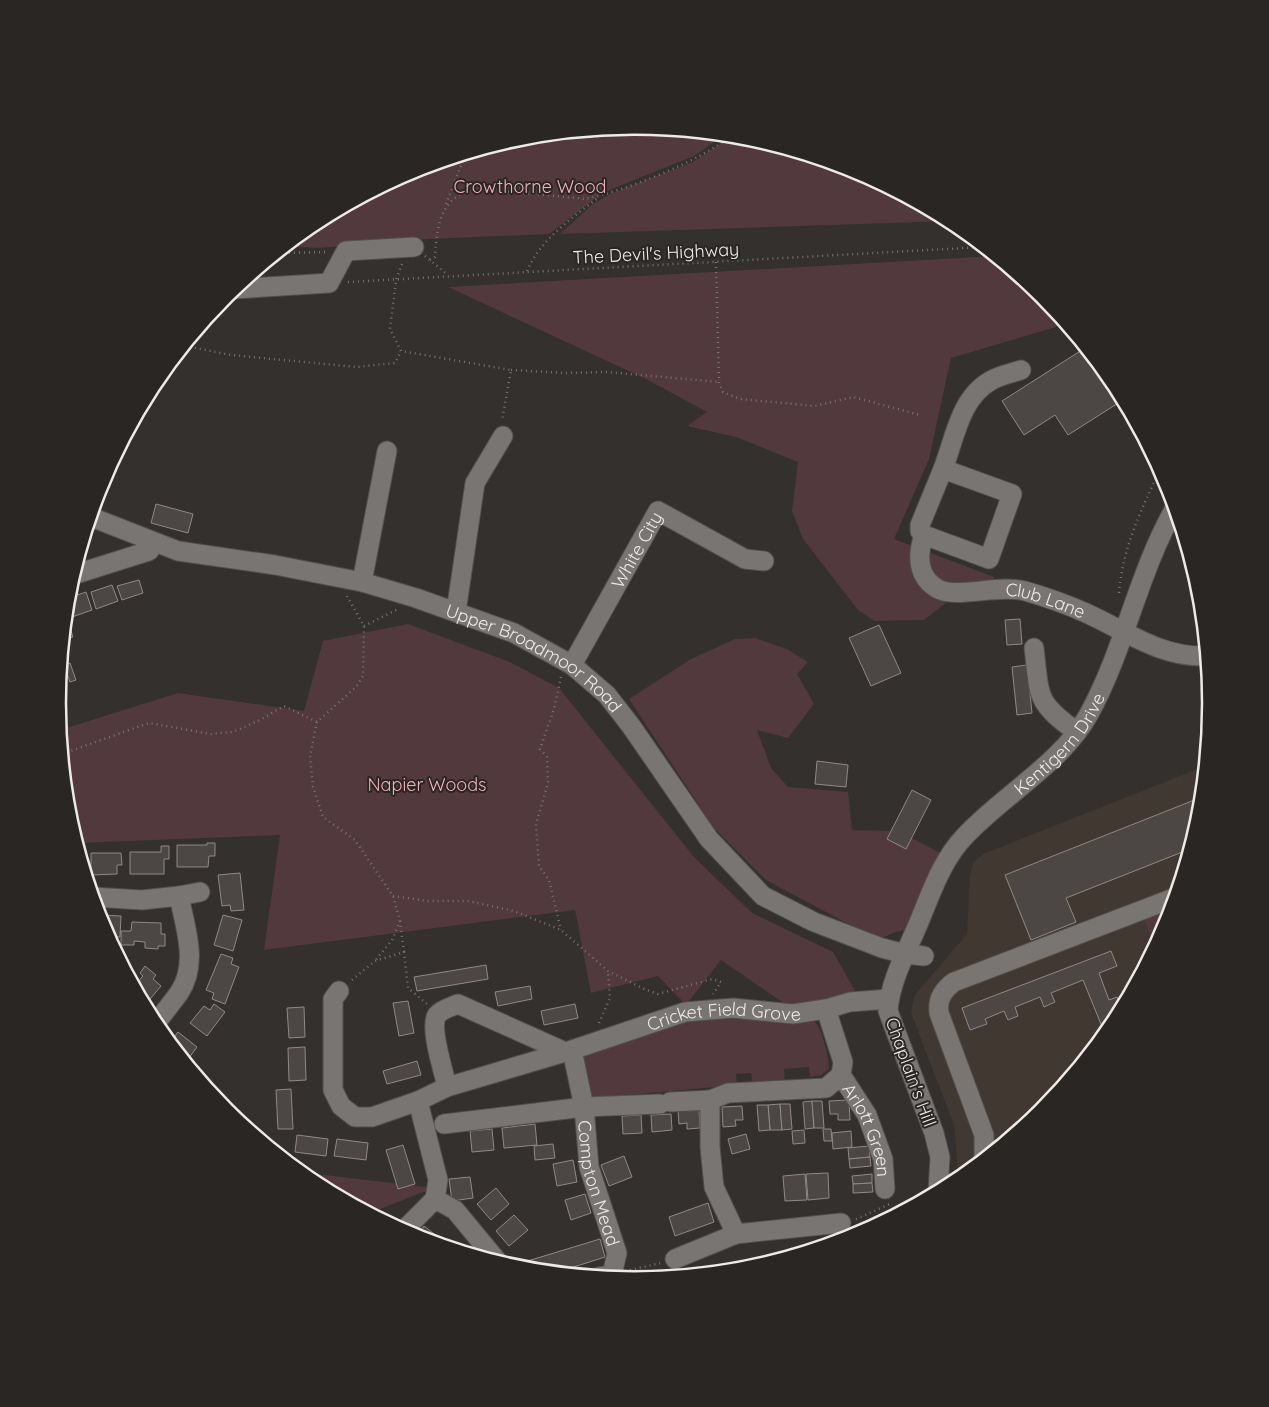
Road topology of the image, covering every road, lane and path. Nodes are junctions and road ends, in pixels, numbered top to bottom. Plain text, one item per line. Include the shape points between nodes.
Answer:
1 (723, 142) edge
2 (462, 162) edge
3 (600, 196) junction
4 (446, 206) junction
5 (414, 247) joint
6 (973, 248) edge
7 (346, 250) junction
8 (289, 253) edge
9 (430, 260) junction
10 (716, 262) junction
11 (527, 272) junction
12 (449, 276) junction
13 (396, 280) junction
14 (329, 283) junction
15 (247, 288) edge
16 (192, 347) edge
17 (401, 351) junction
18 (511, 370) junction
19 (1021, 370) dead end
20 (719, 382) junction
21 (920, 415) dead end
22 (503, 436) joint
23 (387, 451) dead end
24 (943, 469) junction
25 (1156, 478) edge
26 (1171, 515) edge
27 (97, 519) edge
28 (924, 535) junction
29 (154, 543) junction
30 (764, 561) dead end
31 (82, 573) edge
32 (336, 577) junction
33 (362, 582) junction
34 (1119, 598) dead end
35 (399, 609) dead end
36 (456, 612) junction
37 (364, 626) junction
38 (1123, 634) junction
39 (1034, 648) dead end
40 (1201, 655) edge
41 (567, 662) junction
42 (317, 722) junction
43 (1077, 732) junction
44 (68, 752) edge
45 (200, 892) dead end
46 (178, 896) junction
47 (393, 896) junction
48 (101, 897) edge
49 (1167, 900) edge
50 (400, 921) junction
51 (562, 930) junction
52 (404, 952) junction
53 (905, 954) junction
54 (924, 956) dead end
55 (375, 961) junction
56 (608, 971) junction
57 (339, 991) joint
58 (889, 999) junction
59 (826, 1009) junction
60 (443, 1010) junction
61 (702, 1010) junction
62 (161, 1017) edge
63 (604, 1039) junction
64 (568, 1050) junction
65 (841, 1075) junction
66 (447, 1087) junction
67 (710, 1100) junction
68 (418, 1101) junction
69 (665, 1103) joint
70 (584, 1107) junction
71 (444, 1124) dead end
72 (984, 1151) edge
73 (938, 1183) edge
74 (885, 1189) dead end
75 (435, 1199) junction
76 (841, 1223) dead end
77 (409, 1225) edge
78 (736, 1234) junction
79 (490, 1253) edge
80 (675, 1259) joint
81 (607, 1271) edge
82 (623, 1272) edge

1 - 3 path via 664,172
2 - 4 path
3 - 4 path via 585,199 474,190 466,191
3 - 11 path via 550,238 534,255
4 - 9 path via 436,232 435,256
5 - 7 street
5 - 9 path
6 - 10 path, The Devil's Highway
7 - 8 path
7 - 14 street
9 - 12 path
10 - 11 path, The Devil's Highway
10 - 20 path
11 - 12 path, The Devil's Highway
12 - 13 path, The Devil's Highway
13 - 14 path, The Devil's Highway
13 - 17 path via 390,330
14 - 15 street
16 - 17 path via 231,355 356,367 395,363
17 - 18 path
18 - 20 path via 564,374 607,372
18 - 22 path via 502,415
19 - 24 street, Club Lane via 991,380 971,398
20 - 21 path via 723,392 740,399 815,406 853,398
22 - 36 street via 475,483
23 - 33 street
24 - 28 street, Club Lane via 920,525
24 - 28 street via 1012,494 989,559
25 - 34 path via 1129,537
26 - 38 street, Kentigern Drive via 1157,540
27 - 29 street, Upper Broadmoor Road
28 - 38 street, Club Lane via 920,570 938,589 949,592 996,588 1021,590 1087,614
29 - 31 street via 149,551
29 - 32 street, Upper Broadmoor Road via 178,551
30 - 41 street, White City via 745,559 658,511
32 - 33 street, Upper Broadmoor Road
32 - 37 path
33 - 36 street, Upper Broadmoor Road
35 - 37 path
36 - 41 street, Upper Broadmoor Road via 514,633
37 - 42 path via 363,676 356,687
38 - 40 street, Club Lane via 1172,653
38 - 43 street, Kentigern Drive via 1089,714
39 - 43 street via 1043,701 1055,716
41 - 51 path via 540,749 547,757 548,783 536,824 539,866 549,880
41 - 53 street, Upper Broadmoor Road via 606,695 709,839 763,896 814,922
42 - 44 path via 284,706 233,732 211,734 149,723
42 - 47 path via 310,756 313,787 323,817 355,840
43 - 53 street, Kentigern Drive via 954,850 935,882
45 - 46 street
46 - 48 street via 142,900
46 - 62 street via 190,964 180,992
47 - 50 path
47 - 51 path via 428,901 468,901 514,911
49 - 72 street via 946,987 938,1004 939,1012 984,1135
50 - 52 path
50 - 55 path via 392,940
51 - 56 path
52 - 55 path
52 - 60 path via 408,988 427,1004
53 - 54 street, Upper Broadmoor Road
53 - 58 street, Chaplain's Hill
55 - 57 path
56 - 61 path via 658,994 712,979 721,982
56 - 63 path via 610,998 599,1024
57 - 68 street, Cricket Field Grove via 333,999 333,1090 342,1106 355,1117 372,1117
58 - 59 street, Cricket Field Grove via 850,1002
58 - 73 street, Chaplain's Hill via 892,1026 934,1133 940,1157
59 - 61 street, Cricket Field Grove via 793,1014 733,1008
59 - 65 street, Arlott Green via 843,1062
60 - 64 street via 458,1004
60 - 66 street via 437,1016 434,1030
61 - 63 street, Cricket Field Grove via 685,1012
63 - 64 street, Cricket Field Grove
64 - 66 street, Cricket Field Grove
64 - 70 street, Compton Mead
65 - 67 street, Arlott Green via 826,1088 728,1093
65 - 74 street, Arlott Green via 867,1115 884,1160
66 - 68 street, Cricket Field Grove
67 - 69 street, Arlott Green
67 - 78 street via 714,1187
68 - 75 street via 438,1180
69 - 70 street, Compton Mead
70 - 71 street
70 - 81 street, Compton Mead via 589,1167 616,1253
75 - 77 street
75 - 79 street via 455,1210
76 - 78 street
78 - 80 street
80 - 82 path

